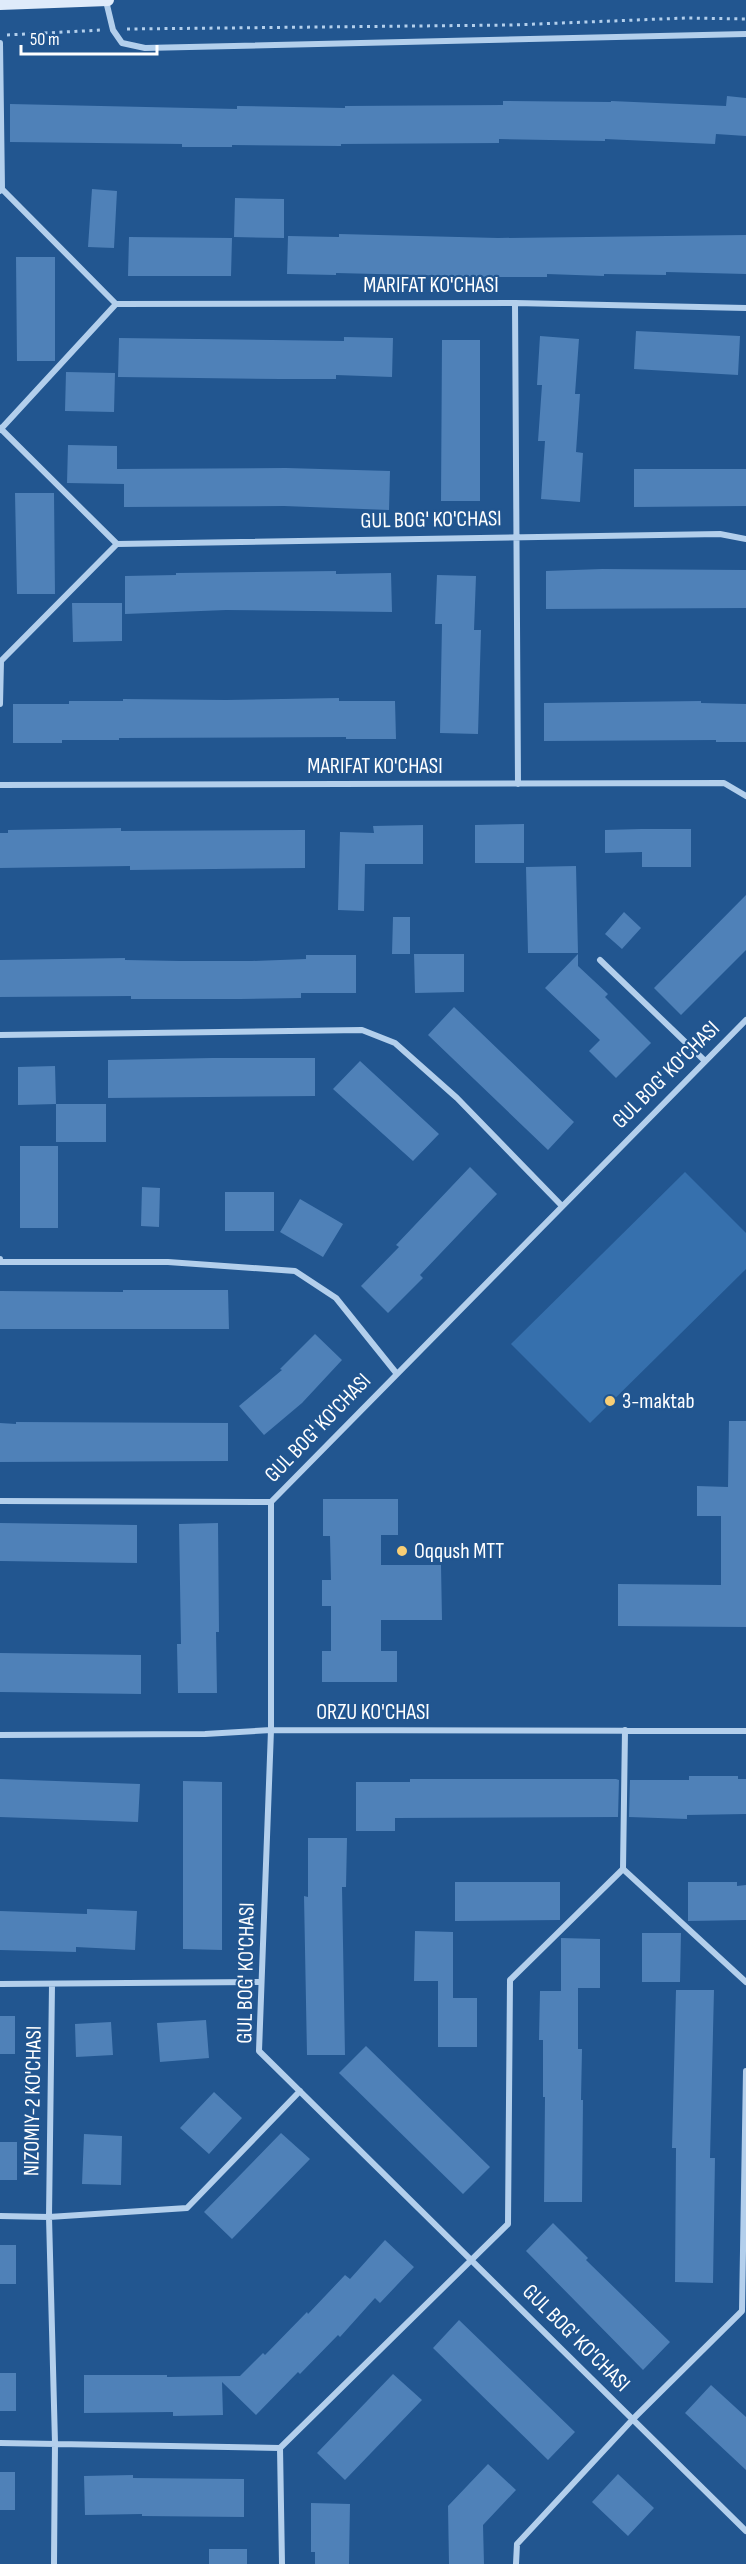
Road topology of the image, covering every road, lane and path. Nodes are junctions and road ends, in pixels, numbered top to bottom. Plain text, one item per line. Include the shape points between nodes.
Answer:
1 (107, 0) edge
2 (0, 4) edge
3 (746, 19) edge
4 (113, 30) junction
5 (746, 34) edge
6 (0, 35) edge
7 (0, 44) edge
8 (1, 190) edge
9 (514, 303) junction
10 (116, 304) junction
11 (746, 308) edge
12 (0, 429) edge
13 (516, 536) junction
14 (746, 539) edge
15 (117, 544) junction
16 (1, 660) edge
17 (0, 704) edge
18 (518, 784) junction
19 (0, 785) edge
20 (746, 796) edge
21 (600, 960) dead end
22 (746, 1020) edge
23 (0, 1035) edge
24 (705, 1061) junction
25 (562, 1206) junction
26 (0, 1261) edge
27 (397, 1374) junction
28 (0, 1501) edge
29 (271, 1502) junction
30 (271, 1730) junction
31 (625, 1730) junction
32 (746, 1731) edge
33 (0, 1735) edge
34 (623, 1869) junction
35 (261, 1982) junction
36 (746, 1982) edge
37 (0, 1984) edge
38 (52, 1985) junction
39 (746, 2071) edge
40 (300, 2091) junction
41 (0, 2216) edge
42 (49, 2217) junction
43 (471, 2260) junction
44 (633, 2419) junction
45 (0, 2443) edge
46 (55, 2443) junction
47 (280, 2448) junction
48 (746, 2531) edge
49 (54, 2564) edge
50 (282, 2564) edge
51 (516, 2564) edge

1 - 2 street
1 - 4 street
3 - 4 path
4 - 5 street via 122,43 146,48
4 - 6 path
7 - 8 street
8 - 10 street
9 - 10 street, MARIFAT KO'CHASI
9 - 11 street, MARIFAT KO'CHASI
9 - 13 street
10 - 12 street
12 - 15 street
13 - 14 street, GUL BOG' KO'CHASI via 720,534
13 - 15 street, GUL BOG' KO'CHASI
13 - 18 street
15 - 16 street
16 - 17 street
18 - 19 street, MARIFAT KO'CHASI
18 - 20 street, MARIFAT KO'CHASI via 724,783
21 - 24 street
22 - 24 street, GUL BOG' KO'CHASI
23 - 25 street via 362,1030 395,1043 457,1098
24 - 25 street, GUL BOG' KO'CHASI
25 - 27 street, GUL BOG' KO'CHASI
26 - 27 street, GUL BOG' KO'CHASI via 168,1263 295,1271 336,1298
27 - 29 street, GUL BOG' KO'CHASI
28 - 29 street
29 - 30 street, GUL BOG' KO'CHASI
30 - 31 street, ORZU KO'CHASI
30 - 33 street, ORZU KO'CHASI
30 - 35 street, GUL BOG' KO'CHASI
31 - 32 street, ORZU KO'CHASI
31 - 34 street
34 - 36 street
34 - 43 street via 510,1980 508,2224
35 - 38 street
35 - 40 street, GUL BOG' KO'CHASI via 259,2051
37 - 38 street
38 - 42 street, NIZOMIY-2 KO'CHASI
39 - 44 street via 742,2311
40 - 42 street via 186,2208
40 - 43 street, GUL BOG' KO'CHASI
41 - 42 street
42 - 46 street, NIZOMIY-2 KO'CHASI
43 - 44 street, GUL BOG' KO'CHASI
43 - 47 street
44 - 48 street, GUL BOG' KO'CHASI
44 - 51 street via 517,2544
45 - 46 street
46 - 47 street
46 - 49 street, NIZOMIY-2 KO'CHASI
47 - 50 street

